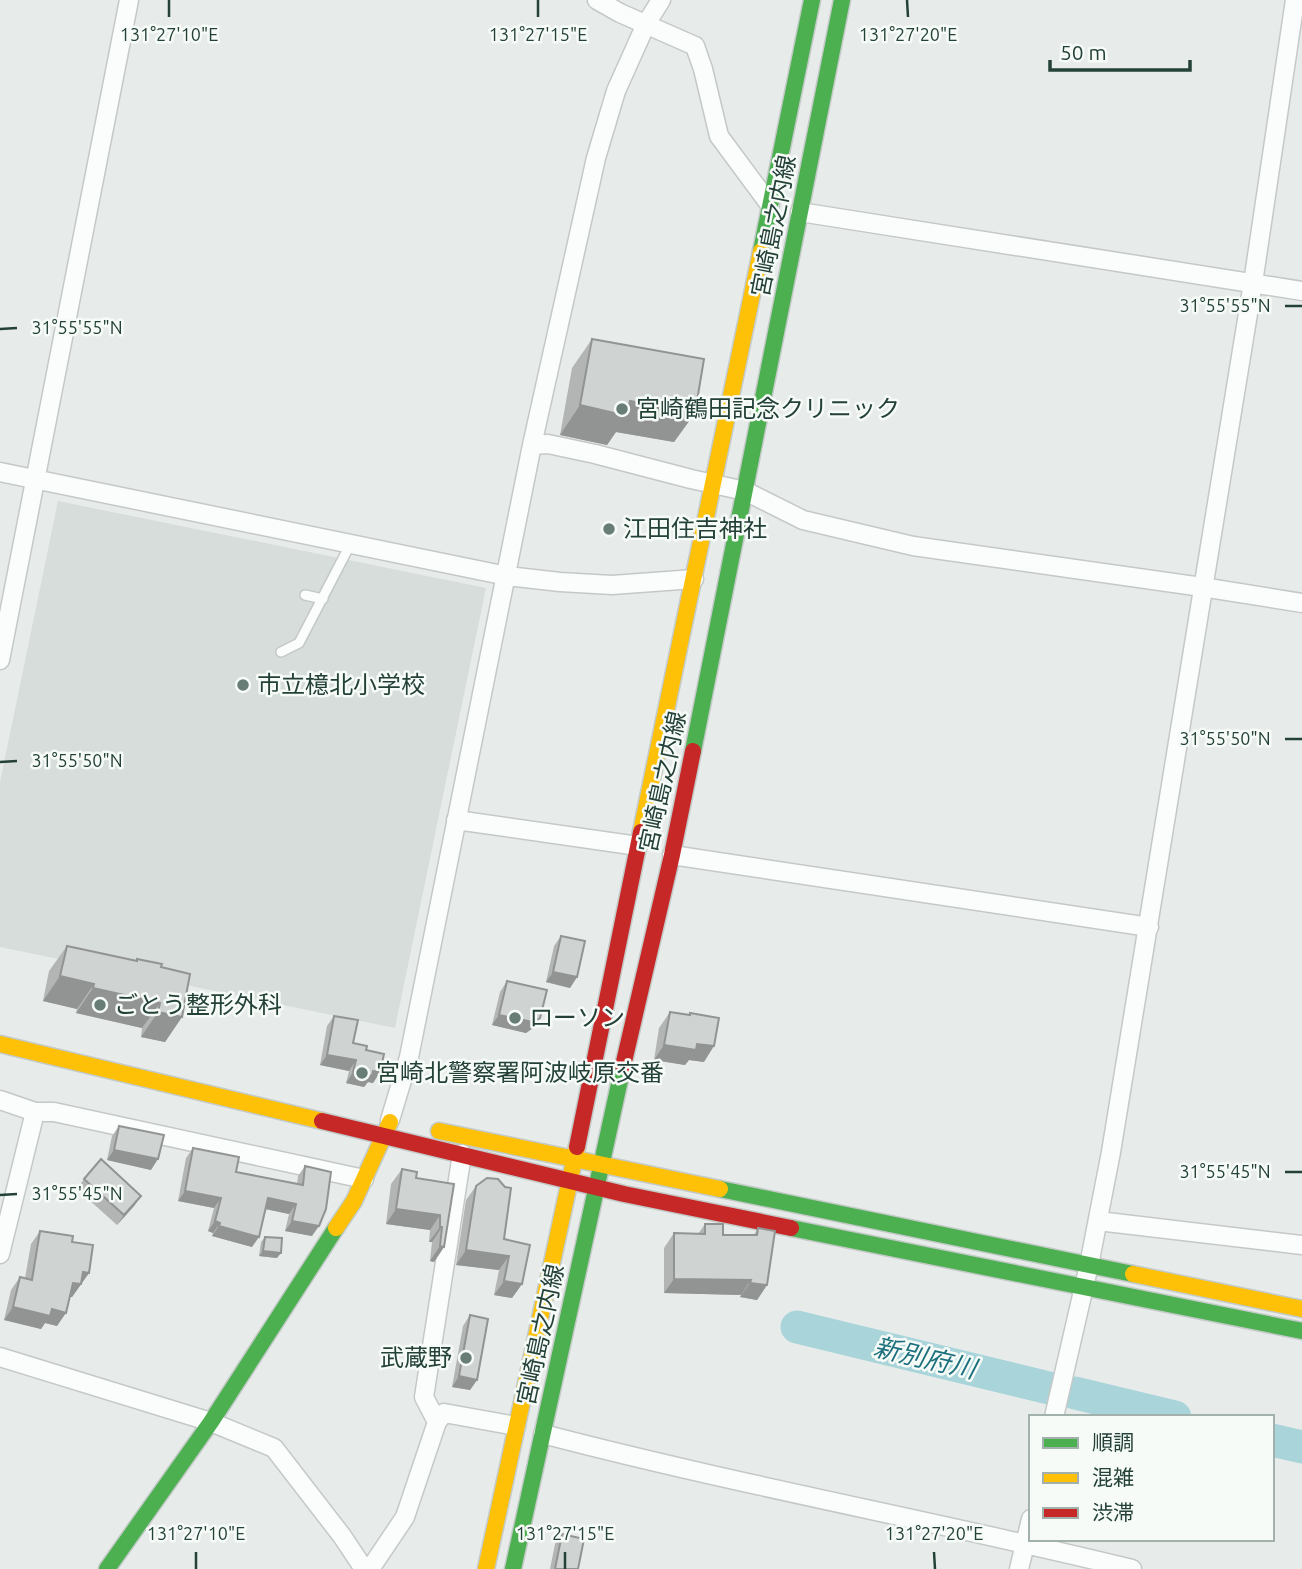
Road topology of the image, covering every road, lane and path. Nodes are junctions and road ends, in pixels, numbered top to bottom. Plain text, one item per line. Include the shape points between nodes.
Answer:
1 (129, 0) edge
2 (597, 0) edge
3 (661, 0) edge
4 (812, 0) edge
5 (842, 0) edge
6 (1295, 0) edge
7 (646, 24) junction
8 (770, 205) junction
9 (800, 212) junction
10 (1253, 283) junction
11 (1302, 291) edge
12 (532, 445) junction
13 (0, 472) edge
14 (34, 478) junction
15 (713, 483) junction
16 (745, 491) junction
17 (351, 543) junction
18 (507, 576) junction
19 (694, 579) junction
20 (1202, 587) junction
21 (305, 595) dead end
22 (323, 599) junction
23 (1302, 603) edge
24 (282, 652) dead end
25 (0, 660) edge
26 (456, 820) junction
27 (638, 846) junction
28 (672, 855) junction
29 (1149, 927) junction
30 (0, 1035) edge
31 (0, 1044) edge
32 (0, 1100) edge
33 (35, 1112) junction
34 (398, 1126) junction
35 (462, 1154) junction
36 (574, 1160) junction
37 (600, 1165) junction
38 (364, 1180) junction
39 (570, 1180) junction
40 (596, 1186) junction
41 (1098, 1221) junction
42 (3, 1225) edge
43 (1302, 1245) edge
44 (0, 1254) edge
45 (1089, 1265) junction
46 (1084, 1286) junction
47 (1302, 1309) edge
48 (1302, 1331) edge
49 (0, 1357) edge
50 (1054, 1415) edge
51 (211, 1422) junction
52 (437, 1422) junction
53 (516, 1426) junction
54 (543, 1434) junction
55 (1029, 1527) edge
56 (1025, 1543) junction
57 (107, 1569) edge
58 (364, 1569) edge
59 (370, 1569) edge
60 (486, 1569) edge
61 (513, 1569) edge
62 (1019, 1569) edge
63 (1132, 1569) edge

1 - 14 street
2 - 7 street
3 - 7 street
4 - 8 main road, 宮崎島之内線
5 - 9 main road, 宮崎島之内線
6 - 10 street
7 - 8 street via 695,46 719,136
7 - 12 street via 616,91 596,158
8 - 15 main road, 宮崎島之内線
9 - 10 street
9 - 16 main road, 宮崎島之内線
10 - 11 street
10 - 20 street
12 - 15 street via 560,446
12 - 18 street
13 - 14 street
14 - 17 street
14 - 25 street
15 - 16 street
15 - 19 main road, 宮崎島之内線
16 - 20 street via 803,520 913,546
16 - 28 main road, 宮崎島之内線
17 - 18 street
17 - 22 lane
18 - 19 street via 612,585
18 - 26 street
19 - 27 main road, 宮崎島之内線
20 - 23 street
20 - 29 street
21 - 22 lane
22 - 24 lane via 299,643
26 - 27 street
26 - 34 street
27 - 36 main road, 宮崎島之内線
28 - 29 street
28 - 37 main road, 宮崎島之内線
29 - 41 street
30 - 34 main road via 364,1114
31 - 34 main road
32 - 33 street
33 - 38 street via 67,1115
33 - 42 street
34 - 35 main road
34 - 36 main road
34 - 38 main road
35 - 39 main road
35 - 52 street via 424,1397
36 - 37 main road
36 - 39 main road, 宮崎島之内線
37 - 40 main road, 宮崎島之内線
37 - 45 main road
38 - 51 main road
39 - 40 main road
39 - 53 main road, 宮崎島之内線
40 - 46 main road
40 - 54 main road, 宮崎島之内線
41 - 43 street
41 - 45 street
42 - 44 street
45 - 46 street
45 - 47 main road
46 - 48 main road
46 - 50 street
49 - 51 street
51 - 57 main road
51 - 58 street via 274,1448
52 - 53 street via 444,1413 452,1413
52 - 59 street via 405,1517
53 - 60 main road, 宮崎島之内線
54 - 56 street
54 - 61 main road, 宮崎島之内線
55 - 56 street
56 - 62 street
56 - 63 street

